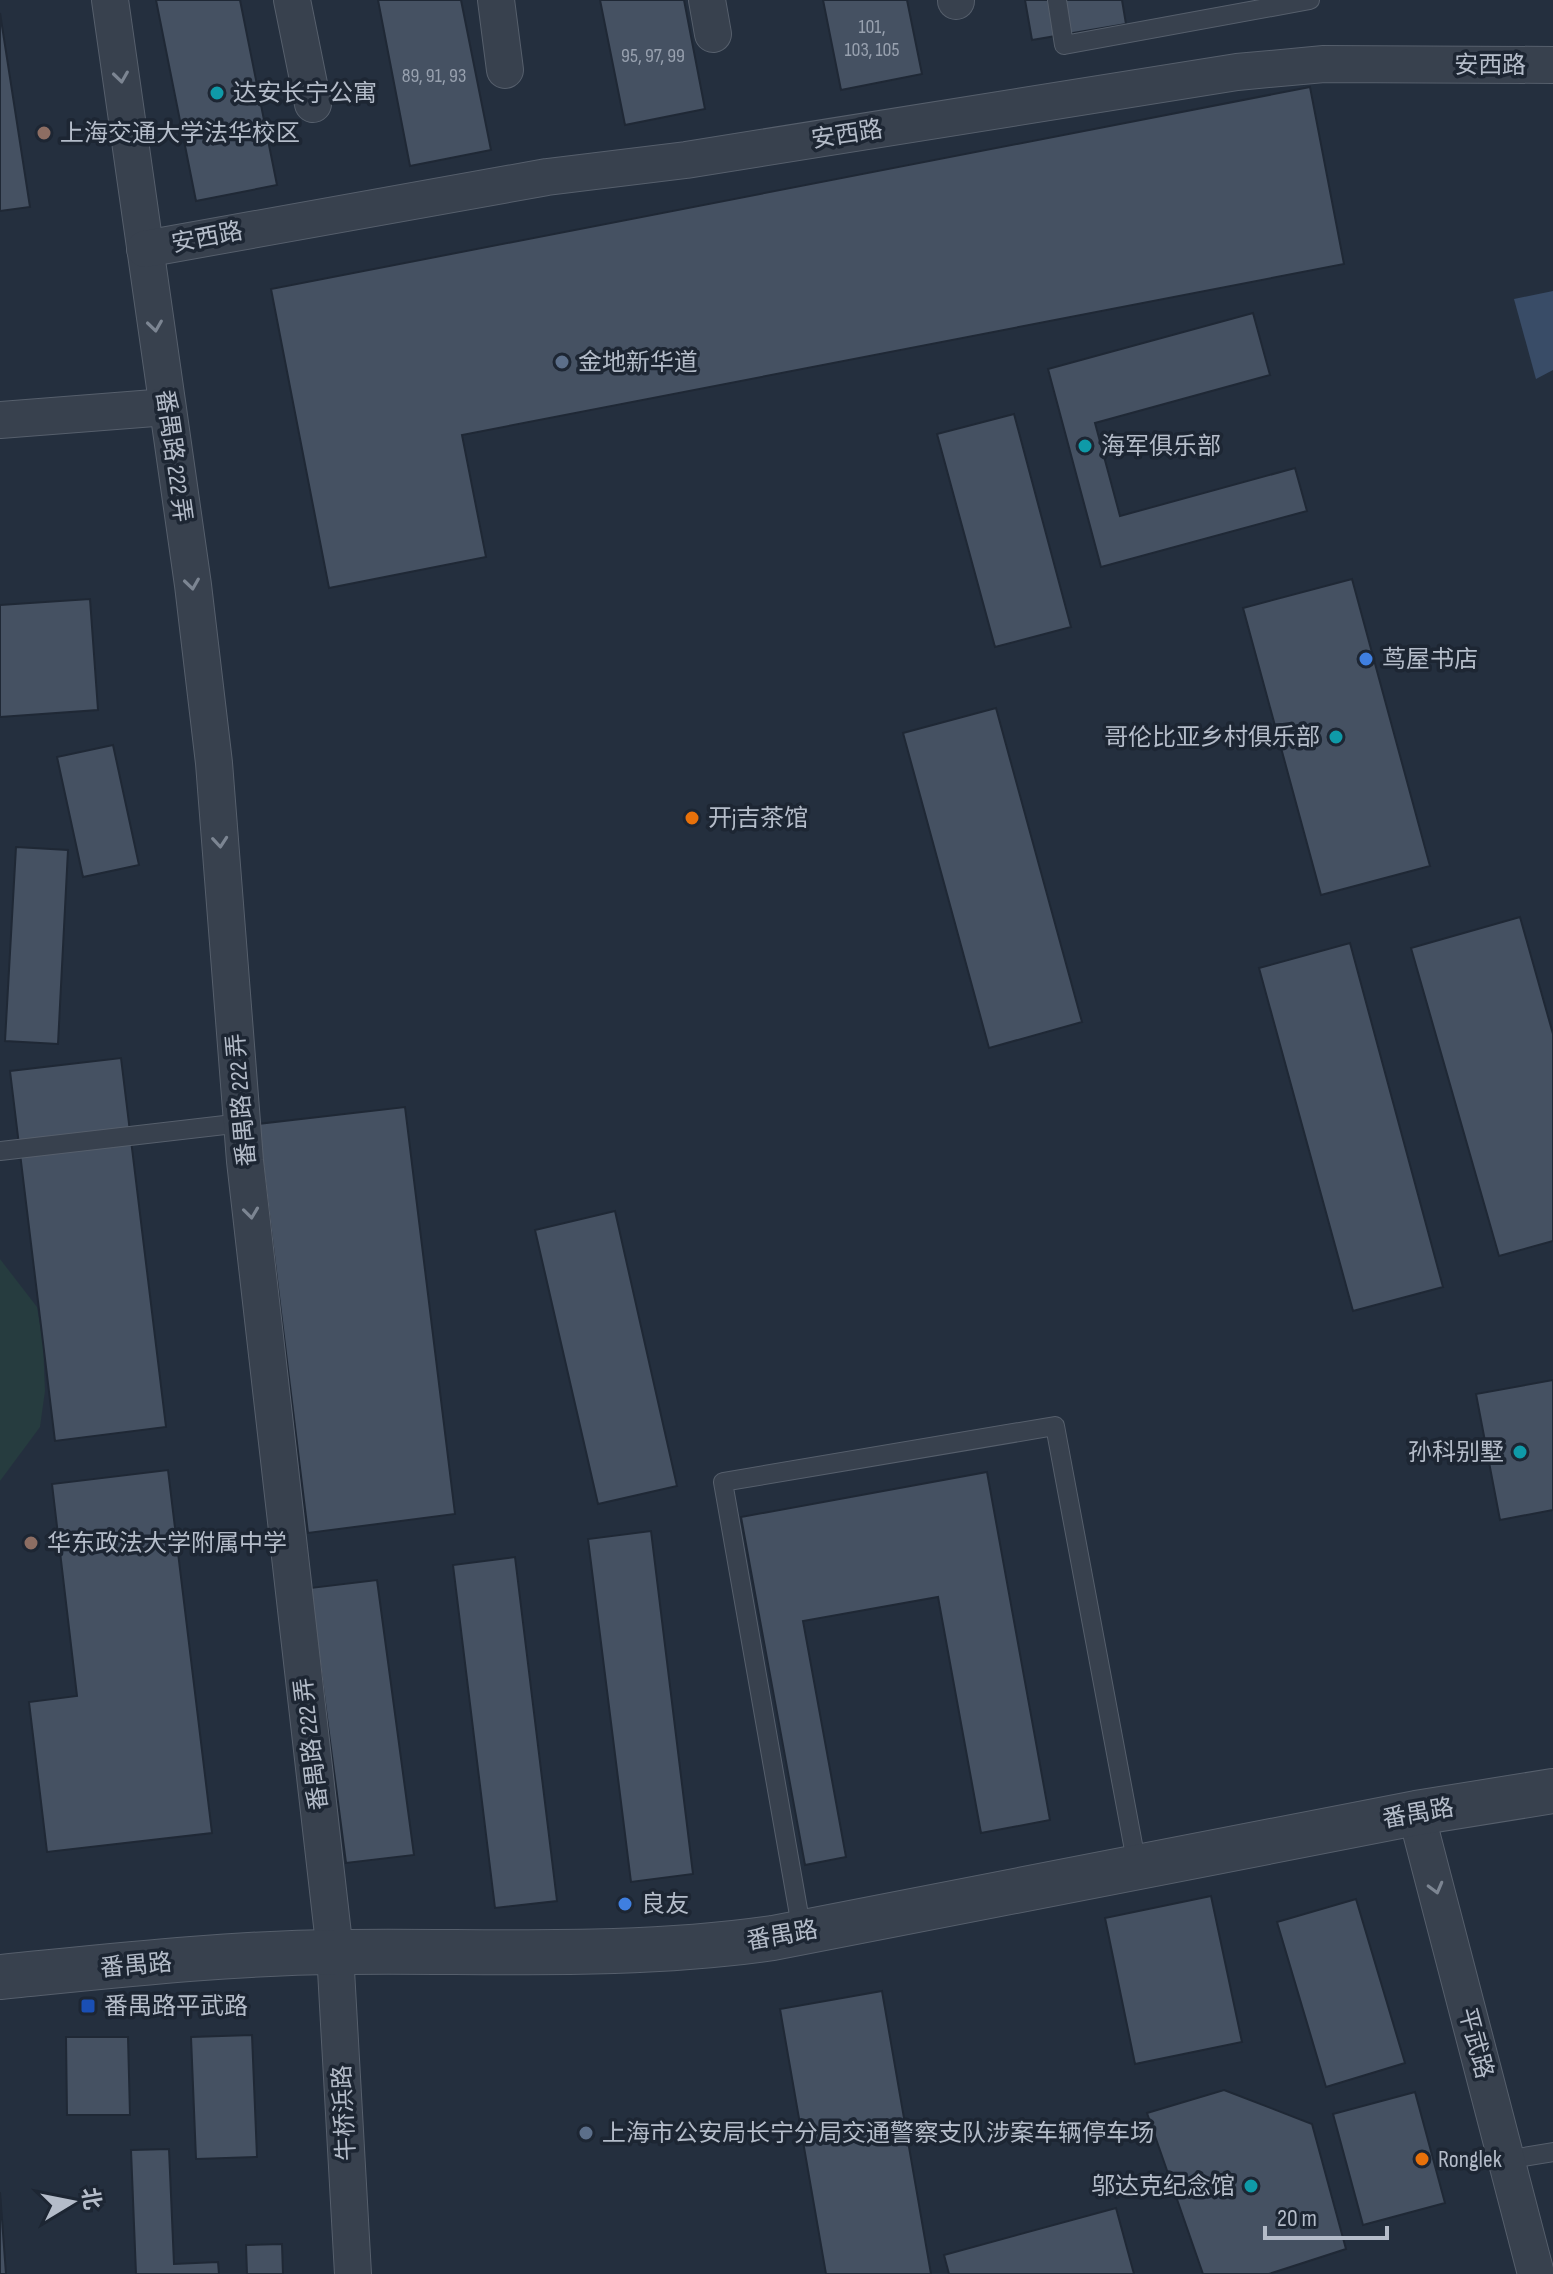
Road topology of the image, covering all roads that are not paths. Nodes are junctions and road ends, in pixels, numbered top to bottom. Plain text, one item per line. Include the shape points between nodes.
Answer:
1 (110, 0) edge
2 (292, 0) edge
3 (496, 0) edge
4 (1057, 0) edge
5 (1310, 0) edge
6 (1553, 65) edge
7 (505, 70) dead end
8 (313, 104) dead end
9 (145, 249) junction
10 (167, 407) junction
11 (0, 420) edge
12 (242, 1123) junction
13 (0, 1151) edge
14 (1553, 1791) edge
15 (1416, 1813) junction
16 (1137, 1866) junction
17 (802, 1932) junction
18 (335, 1952) junction
19 (0, 1977) edge
20 (1553, 2152) edge
21 (1506, 2160) junction
22 (353, 2274) edge
23 (1536, 2274) edge

1 -> 9 street, 番禺路 222 弄
2 - 8 street
3 - 7 street
4 - 5 lane via 1064,45
6 - 9 street, 安西路 via 1324,64 1237,72 686,160 547,177
9 -> 10 street, 番禺路 222 弄
10 - 11 street
10 -> 12 street, 番禺路 222 弄 via 214,763
12 - 13 lane
12 -> 18 street, 番禺路 222 弄
14 - 15 street, 番禺路
15 - 16 street, 番禺路
15 -> 21 street, 平武路
16 - 17 street, 番禺路
16 - 17 lane via 1055,1426 723,1482
17 - 18 street, 番禺路 via 706,1948 633,1952
18 - 19 street, 番禺路
18 - 22 street, 牛桥浜路
20 - 21 lane
21 - 23 street, 平武路

